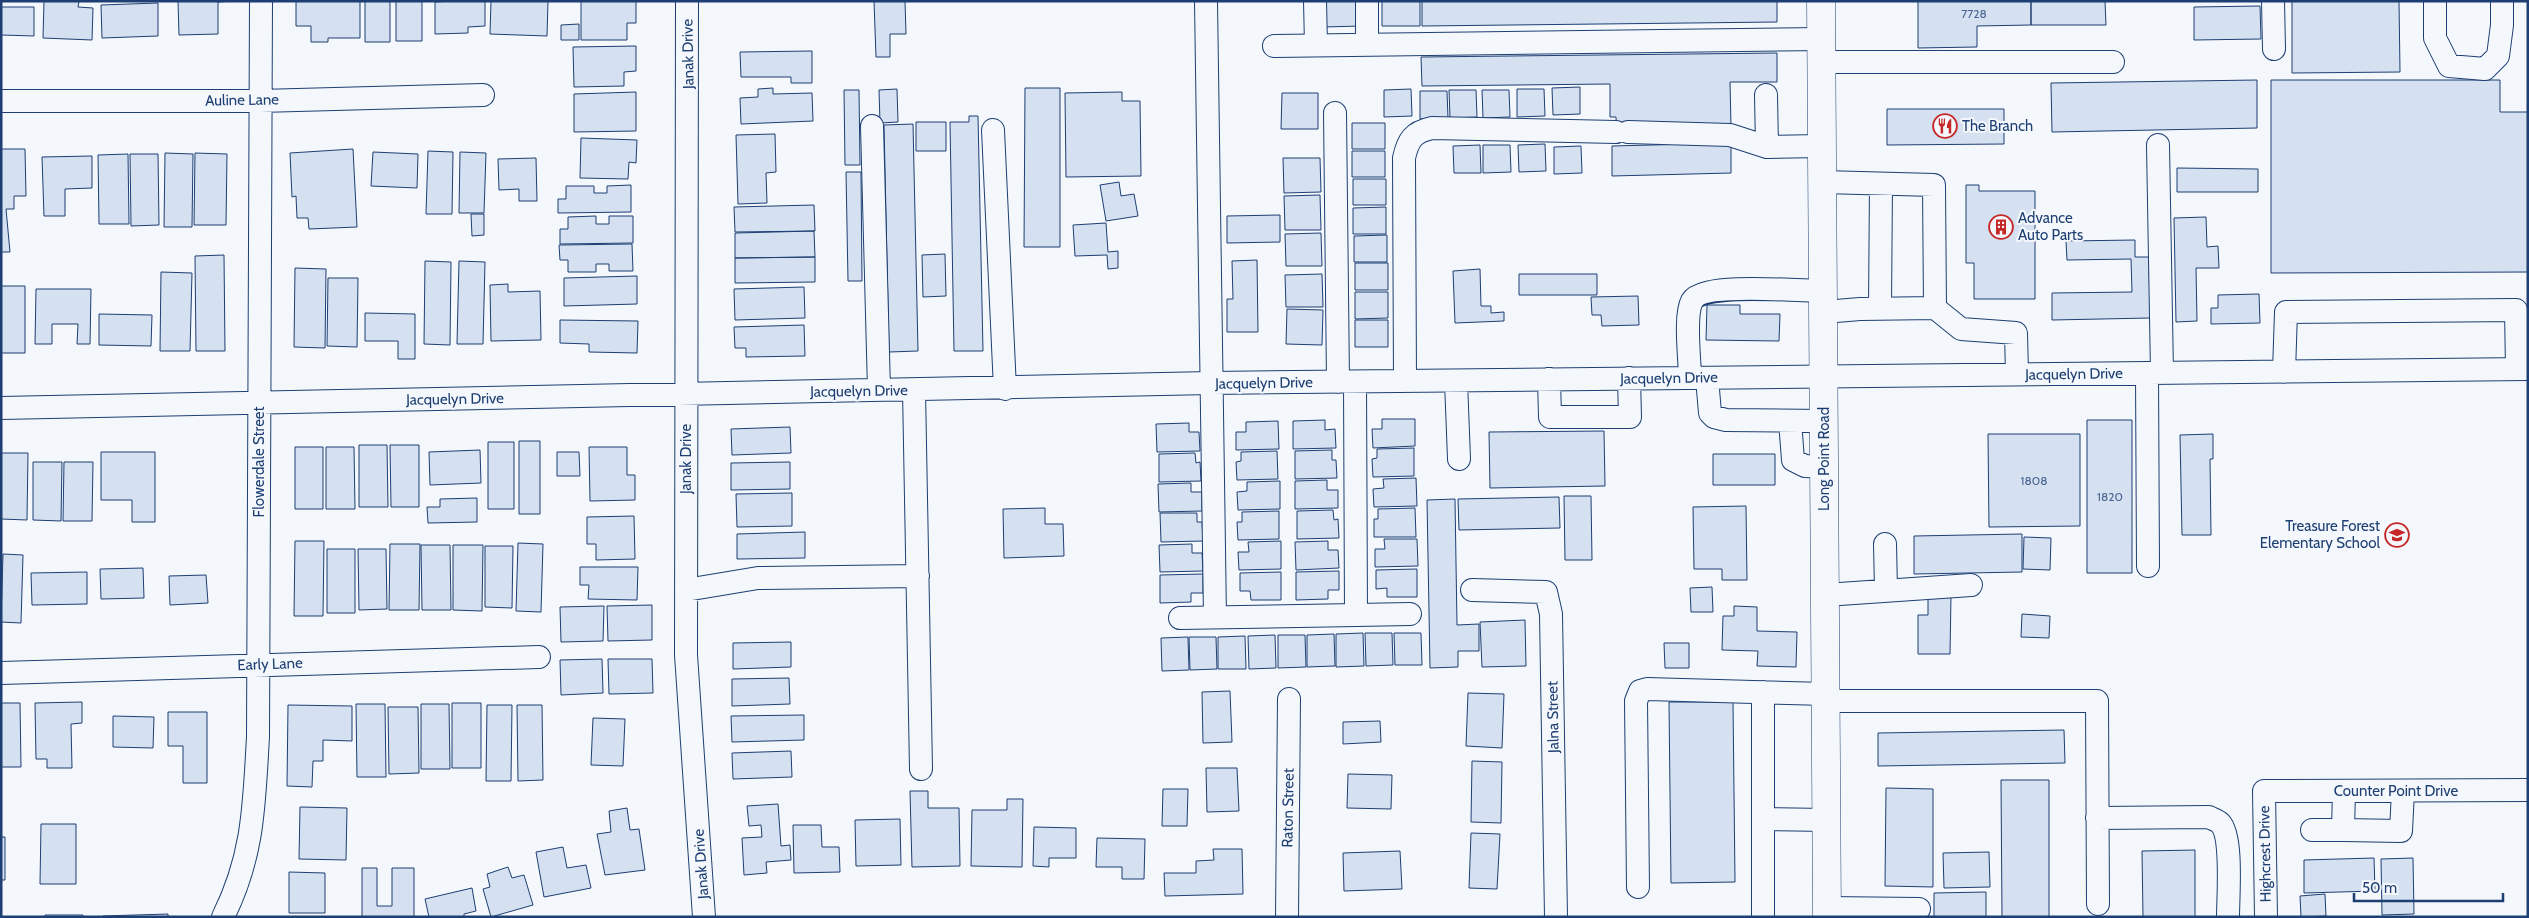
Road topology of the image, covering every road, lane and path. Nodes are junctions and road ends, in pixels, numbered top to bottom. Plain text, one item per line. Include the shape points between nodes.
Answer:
1 (261, 1) edge
2 (688, 1) edge
3 (1206, 1) edge
4 (1315, 1) edge
5 (1367, 1) edge
6 (1821, 1) edge
7 (2273, 1) edge
8 (2434, 1) edge
9 (2502, 1) edge
10 (1316, 45) junction
11 (1367, 45) junction
12 (1274, 46) dead end
13 (2274, 49) dead end
14 (1821, 50) junction
15 (2113, 62) dead end
16 (483, 95) dead end
17 (1766, 95) dead end
18 (1, 101) edge
19 (260, 101) junction
20 (1335, 114) dead end
21 (872, 126) dead end
22 (993, 130) dead end
23 (2158, 145) dead end
24 (1822, 146) junction
25 (1767, 147) junction
26 (1823, 182) junction
27 (1881, 184) junction
28 (1823, 302) junction
29 (1880, 308) junction
30 (1935, 308) junction
31 (2522, 310) edge
32 (2522, 369) edge
33 (2284, 372) junction
34 (2154, 373) junction
35 (2017, 374) junction
36 (1824, 376) junction
37 (1629, 378) junction
38 (1698, 378) junction
39 (1549, 379) junction
40 (1405, 380) junction
41 (1456, 380) junction
42 (1346, 382) junction
43 (1212, 383) junction
44 (1005, 389) junction
45 (879, 390) junction
46 (914, 390) junction
47 (686, 393) junction
48 (259, 404) junction
49 (1, 408) edge
50 (1790, 421) junction
51 (1824, 421) junction
52 (1459, 459) dead end
53 (1824, 467) junction
54 (1885, 544) dead end
55 (2148, 566) dead end
56 (918, 576) junction
57 (1971, 585) dead end
58 (686, 590) junction
59 (1472, 590) dead end
60 (1886, 590) junction
61 (1825, 595) junction
62 (1410, 614) dead end
63 (1356, 615) junction
64 (1215, 617) junction
65 (1180, 618) dead end
66 (539, 656) dead end
67 (258, 664) junction
68 (1, 673) edge
69 (1763, 692) junction
70 (1826, 698) junction
71 (1289, 700) dead end
72 (921, 769) dead end
73 (2528, 790) edge
74 (2344, 791) junction
75 (2403, 791) junction
76 (2264, 792) joint
77 (2097, 818) junction
78 (1763, 819) junction
79 (1826, 820) junction
80 (2312, 830) dead end
81 (2343, 830) junction
82 (1638, 887) dead end
83 (2098, 904) dead end
84 (1919, 909) dead end
85 (1827, 912) edge
86 (223, 917) edge
87 (704, 917) edge
88 (1287, 917) edge
89 (1556, 917) edge
90 (1763, 917) edge
91 (2228, 917) edge
92 (2266, 917) edge

1 - 19 street, Flowerdale Street
2 - 47 street, Janak Drive
3 - 43 street
4 - 10 street
5 - 11 street
6 - 14 main road, Long Point Road
7 - 13 street
8 - 9 street via 2435,38 2448,66 2485,69 2498,56
10 - 11 street
10 - 12 street
11 - 14 street
14 - 15 street
14 - 24 main road, Long Point Road
16 - 19 street, Auline Lane
17 - 25 street
18 - 19 street, Auline Lane
19 - 48 street, Flowerdale Street
20 - 42 street
21 - 45 street
22 - 44 street
23 - 34 street
24 - 25 street
24 - 26 main road, Long Point Road
25 - 40 street via 1730,135 1432,128 1418,131 1408,141 1404,158
26 - 27 street
26 - 28 main road, Long Point Road
27 - 29 street
27 - 30 street via 1934,185
28 - 29 street
28 - 36 main road, Long Point Road
28 - 38 street via 1720,289 1697,295 1689,314
29 - 30 street
30 - 35 street via 1961,329 2016,333
31 - 32 street
31 - 33 street via 2286,312
32 - 33 street, Jacquelyn Drive
33 - 34 street, Jacquelyn Drive
34 - 35 street, Jacquelyn Drive
34 - 55 street
35 - 36 street, Jacquelyn Drive
36 - 38 street, Jacquelyn Drive
36 - 51 main road, Long Point Road
37 - 38 street, Jacquelyn Drive
37 - 39 street, Jacquelyn Drive
37 - 39 street via 1630,417 1550,417
38 - 50 street via 1714,417
39 - 41 street, Jacquelyn Drive
40 - 41 street, Jacquelyn Drive
40 - 42 street, Jacquelyn Drive
41 - 52 street
42 - 43 street, Jacquelyn Drive
42 - 63 street
43 - 44 street, Jacquelyn Drive
43 - 64 street
44 - 46 street, Jacquelyn Drive
45 - 46 street, Jacquelyn Drive
45 - 47 street, Jacquelyn Drive
46 - 56 street
47 - 48 street, Jacquelyn Drive
47 - 58 street, Janak Drive
48 - 49 street, Jacquelyn Drive
48 - 67 street, Flowerdale Street
50 - 51 street
50 - 53 street via 1793,460 1805,466
51 - 53 main road, Long Point Road
53 - 61 main road, Long Point Road
54 - 60 street
56 - 58 street via 758,578
56 - 72 street
57 - 60 street
58 - 87 street, Janak Drive via 686,655
59 - 89 street, Jalna Street via 1546,592 1551,614
60 - 61 street
61 - 70 main road, Long Point Road
62 - 63 street
63 - 64 street
64 - 65 street
66 - 67 street, Early Lane
67 - 68 street, Early Lane
67 - 86 street, Flowerdale Street via 253,824 248,854
69 - 70 street
69 - 78 street
69 - 82 street via 1640,691 1636,701
70 - 77 street via 2097,701
70 - 79 main road, Long Point Road
71 - 88 street, Raton Street
73 - 75 street, Counter Point Drive
74 - 75 street, Counter Point Drive
74 - 76 street, Counter Point Drive
74 - 81 street
75 - 81 street via 2401,831
76 - 92 street, Highcrest Drive
77 - 83 street
77 - 91 street via 2209,817 2219,822 2225,831
78 - 79 street
78 - 90 street
79 - 85 main road, Long Point Road
80 - 81 street
84 - 85 street

